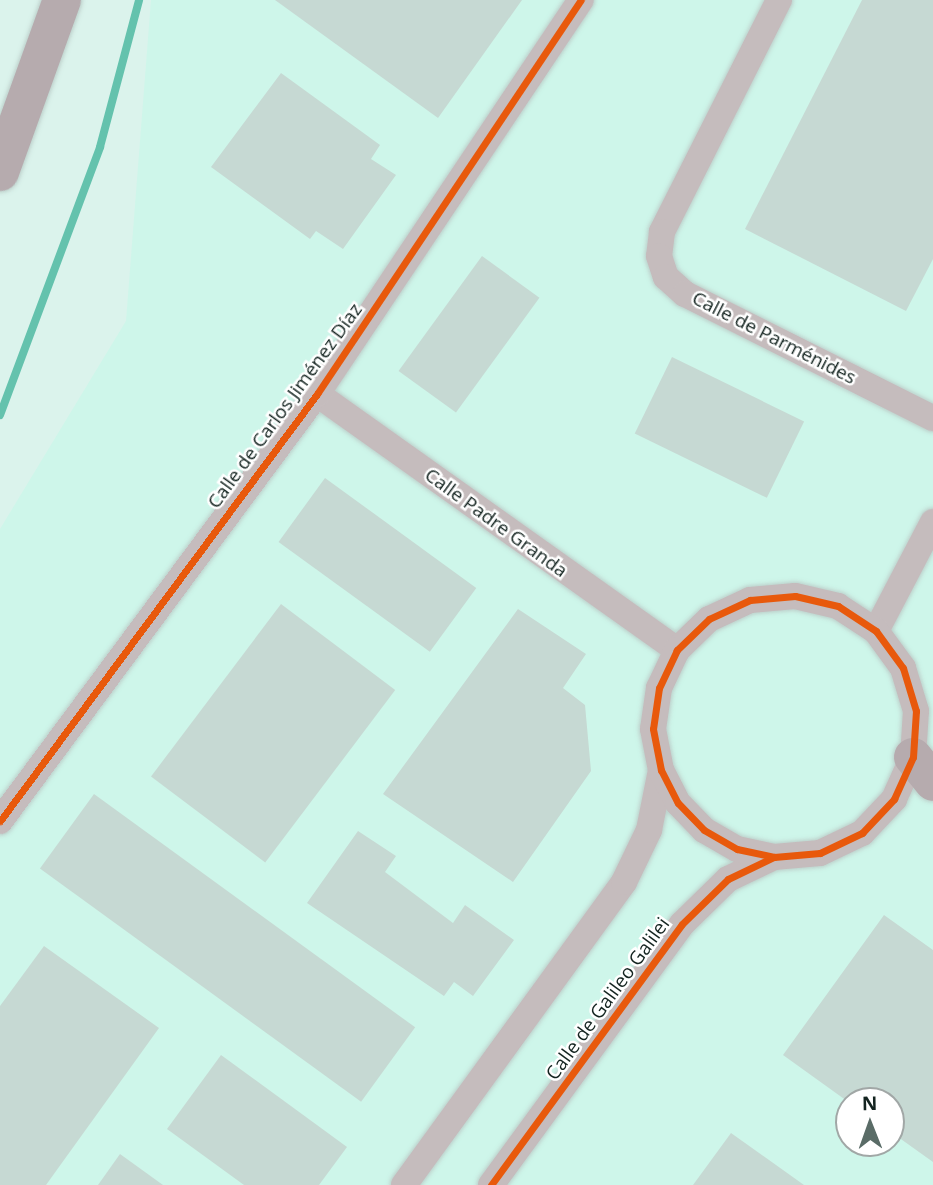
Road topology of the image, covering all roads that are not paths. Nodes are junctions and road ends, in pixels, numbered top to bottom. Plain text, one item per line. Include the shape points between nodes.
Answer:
1 (62, 0) edge
2 (581, 0) edge
3 (779, 0) edge
4 (0, 172) edge
5 (317, 394) junction
6 (933, 418) edge
7 (933, 522) edge
8 (876, 631) junction
9 (677, 650) junction
10 (923, 769) edge
11 (661, 770) junction
12 (0, 821) edge
13 (774, 857) junction
14 (404, 1185) edge
15 (491, 1185) edge

1 - 4 highway
2 - 5 street, Calle de Carlos Jiménez Díaz
3 - 6 street, Calle de Parménides via 662,232 659,256 666,276 685,294
5 - 9 street, Calle Padre Granda
5 - 12 street, Calle de Carlos Jiménez Díaz
7 - 8 street
8 - 9 street via 838,606 795,596 750,600 709,619
8 - 10 street via 903,668 916,712
9 - 11 street via 657,701 653,729
10 - 13 street via 862,832 820,853
11 - 13 street via 678,803 704,830 737,849
11 - 14 street via 649,830 624,882
13 - 15 street, Calle de Galileo Galilei via 727,880 682,924

